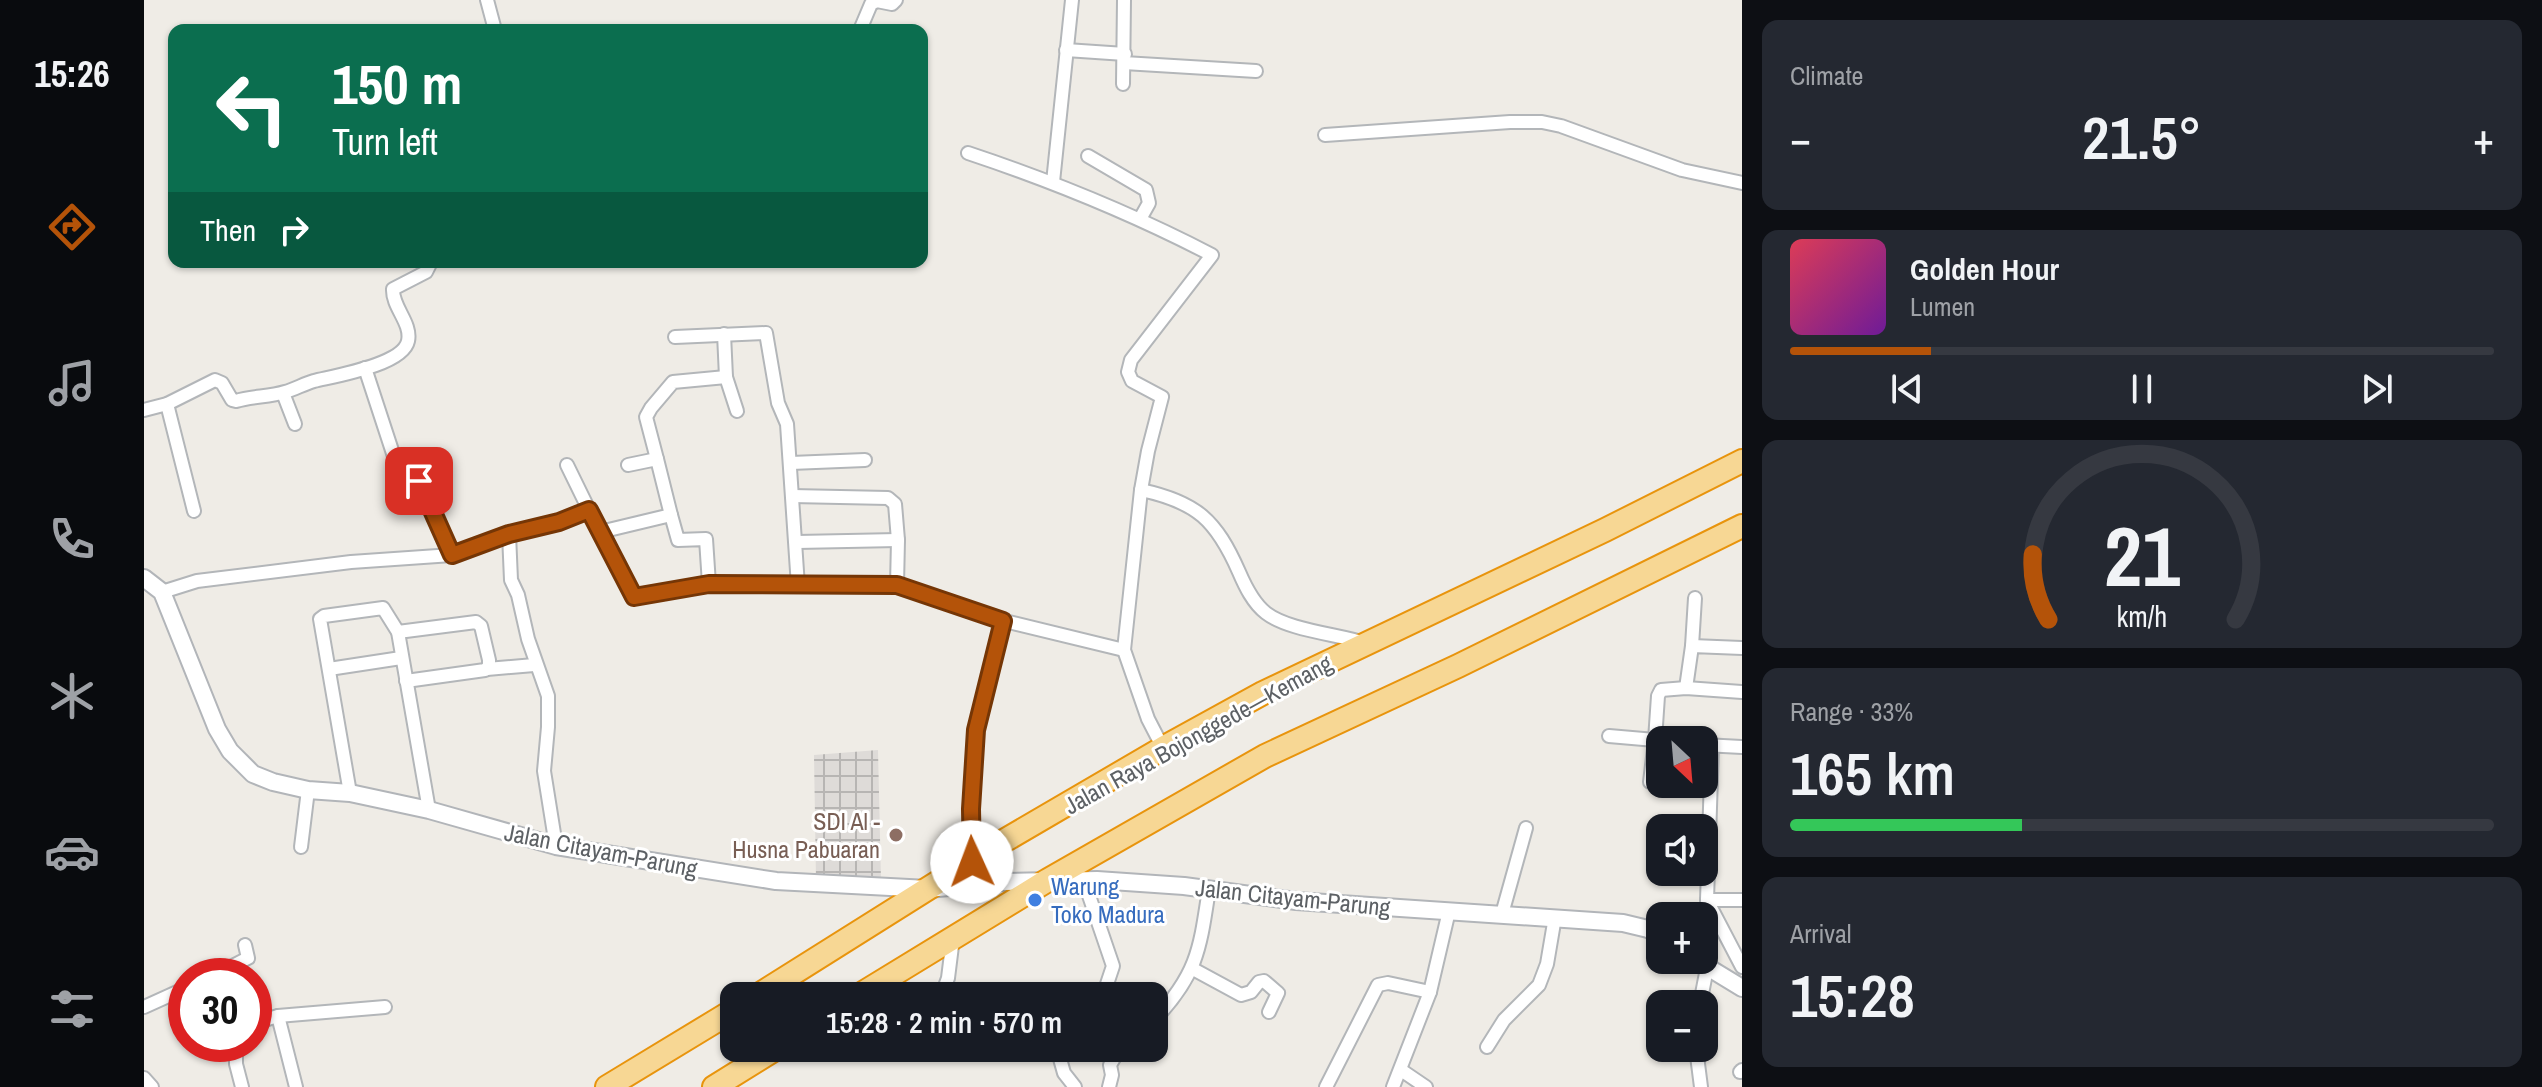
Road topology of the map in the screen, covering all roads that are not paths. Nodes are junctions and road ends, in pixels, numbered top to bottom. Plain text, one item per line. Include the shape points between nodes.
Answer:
1 (487, 0) edge
2 (896, 0) edge
3 (1072, 0) edge
4 (1124, 0) edge
5 (493, 24) edge
6 (863, 24) edge
7 (1066, 50) junction
8 (1125, 59) junction
9 (1256, 71) dead end
10 (1123, 84) dead end
11 (1325, 135) dead end
12 (968, 153) dead end
13 (1088, 156) dead end
14 (1053, 182) junction
15 (1742, 183) edge
16 (1140, 219) junction
17 (428, 268) edge
18 (724, 334) junction
19 (675, 337) dead end
20 (365, 368) junction
21 (726, 377) junction
22 (283, 393) junction
23 (167, 404) junction
24 (144, 410) edge
25 (737, 411) dead end
26 (295, 424) dead end
27 (657, 459) junction
28 (865, 460) dead end
29 (1742, 461) edge
30 (791, 463) junction
31 (567, 465) dead end
32 (628, 465) dead end
33 (1141, 490) junction
34 (792, 496) junction
35 (589, 510) junction
36 (194, 511) dead end
37 (671, 515) junction
38 (1742, 526) edge
39 (600, 532) junction
40 (509, 534) junction
41 (898, 540) junction
42 (797, 542) junction
43 (452, 555) junction
44 (144, 578) edge
45 (709, 584) junction
46 (897, 585) junction
47 (798, 586) junction
48 (162, 592) junction
49 (1695, 598) dead end
50 (1003, 621) junction
51 (398, 632) junction
52 (1367, 644) junction
53 (1692, 646) junction
54 (1742, 648) edge
55 (1124, 650) junction
56 (401, 658) junction
57 (534, 665) dead end
58 (329, 669) junction
59 (487, 669) junction
60 (406, 681) junction
61 (1686, 688) junction
62 (1742, 692) edge
63 (1658, 726) edge
64 (1609, 736) dead end
65 (1646, 739) edge
66 (1718, 746) edge
67 (1742, 747) edge
68 (1163, 748) junction
69 (308, 790) junction
70 (350, 793) junction
71 (1708, 798) edge
72 (429, 810) junction
73 (1526, 828) dead end
74 (556, 846) junction
75 (301, 847) dead end
76 (972, 862) junction
77 (1048, 880) junction
78 (1084, 881) junction
79 (928, 889) junction
80 (1209, 889) junction
81 (1707, 900) junction
82 (1742, 900) edge
83 (1449, 911) junction
84 (1502, 914) junction
85 (1555, 917) junction
86 (1646, 929) edge
87 (953, 938) junction
88 (245, 945) dead end
89 (247, 958) edge
90 (1742, 967) edge
91 (1193, 969) junction
92 (1718, 974) edge
93 (779, 982) edge
94 (881, 982) edge
95 (947, 982) edge
96 (1108, 982) edge
97 (1742, 988) edge
98 (1430, 992) junction
99 (168, 996) edge
100 (1168, 1005) edge
101 (144, 1007) edge
102 (385, 1007) dead end
103 (1269, 1012) dead end
104 (278, 1016) junction
105 (272, 1018) edge
106 (720, 1018) edge
107 (1487, 1047) dead end
108 (236, 1062) edge
109 (754, 1062) edge
110 (1059, 1062) edge
111 (1112, 1062) edge
112 (1699, 1062) edge
113 (1401, 1070) junction
114 (144, 1078) edge
115 (1703, 1085) edge
116 (152, 1087) edge
117 (242, 1087) edge
118 (296, 1087) edge
119 (607, 1087) edge
120 (714, 1087) edge
121 (1075, 1087) edge
122 (1109, 1087) edge
123 (1326, 1087) edge
124 (1393, 1087) edge
125 (1426, 1087) edge

1 - 5 street
2 - 6 street via 871,4
3 - 7 street
4 - 8 street
7 - 8 street
7 - 14 street
8 - 9 street
8 - 10 street
11 - 15 street via 1542,122 1682,170
12 - 14 street
13 - 16 street via 1146,190 1149,203
14 - 16 street
16 - 33 street via 1212,255 1131,360 1130,380 1162,397
17 - 20 street via 393,289 407,344 396,355
18 - 19 street
18 - 21 street
18 - 30 street via 767,336
20 - 22 street
20 - 43 street via 401,478 422,484
21 - 25 street
21 - 27 street via 673,382 651,408 646,417
22 - 23 street via 234,401 217,380
22 - 26 street
23 - 24 street
23 - 36 street
27 - 32 street
27 - 37 street
28 - 30 street
29 - 52 highway, Jalan Raya Bojonggede—Kemang
30 - 34 street
31 - 35 street
33 - 52 street via 1171,496 1203,516 1266,613 1283,623
33 - 55 street
34 - 41 street via 888,498 895,504
34 - 42 street
35 - 39 street
35 - 40 street
37 - 39 street
37 - 45 street via 678,540 706,539
38 - 77 highway via 1265,756
39 - 45 street via 634,597
40 - 43 street
40 - 74 street via 511,580 548,696 544,771
41 - 42 street
41 - 46 street
42 - 47 street
43 - 48 street via 197,581
44 - 48 main road
45 - 47 street
46 - 47 street
46 - 50 street
48 - 69 main road, Jalan Citayam-Parung via 230,751 253,774
49 - 53 street
50 - 55 street
50 - 76 street via 976,730
51 - 56 street
51 - 58 street via 383,608 321,617
51 - 59 street via 476,622 484,636
52 - 68 highway, Jalan Raya Bojonggede—Kemang
53 - 54 street
53 - 61 street
55 - 68 street
56 - 58 street
56 - 60 street
57 - 59 street
58 - 70 street
59 - 60 street
60 - 72 street
61 - 62 street
61 - 63 street via 1659,693
64 - 65 street
66 - 67 street
68 - 76 highway, Jalan Raya Bojonggede—Kemang
69 - 70 main road, Jalan Citayam-Parung
69 - 75 street
70 - 72 main road, Jalan Citayam-Parung
71 - 81 street
72 - 74 main road, Jalan Citayam-Parung
73 - 84 street
74 - 79 main road, Jalan Citayam-Parung via 776,881
76 - 79 highway, Jalan Raya Bojonggede—Kemang
77 - 78 main road, Jalan Citayam-Parung
77 - 79 main road, Jalan Citayam-Parung
77 - 87 highway
78 - 80 main road, Jalan Citayam-Parung
78 - 96 street via 1113,966
79 - 93 highway, Jalan Raya Bojonggede—Kemang
80 - 83 main road, Jalan Citayam-Parung via 1296,901
80 - 91 street
81 - 82 street
81 - 90 street
83 - 84 main road, Jalan Citayam-Parung
83 - 98 street
84 - 85 main road, Jalan Citayam-Parung
85 - 86 main road, Jalan Citayam-Parung
85 - 107 street via 1539,985 1504,1020
87 - 94 highway
87 - 95 street
88 - 89 street
91 - 100 street
91 - 103 street via 1241,995 1264,981 1278,993
92 - 97 main road
98 - 113 street
98 - 123 street via 1378,985
99 - 101 street
102 - 104 street
104 - 105 street
104 - 118 street
106 - 119 highway
108 - 117 street
109 - 120 highway
110 - 121 street
111 - 122 street
112 - 115 street
113 - 124 street
113 - 125 street
114 - 116 street

